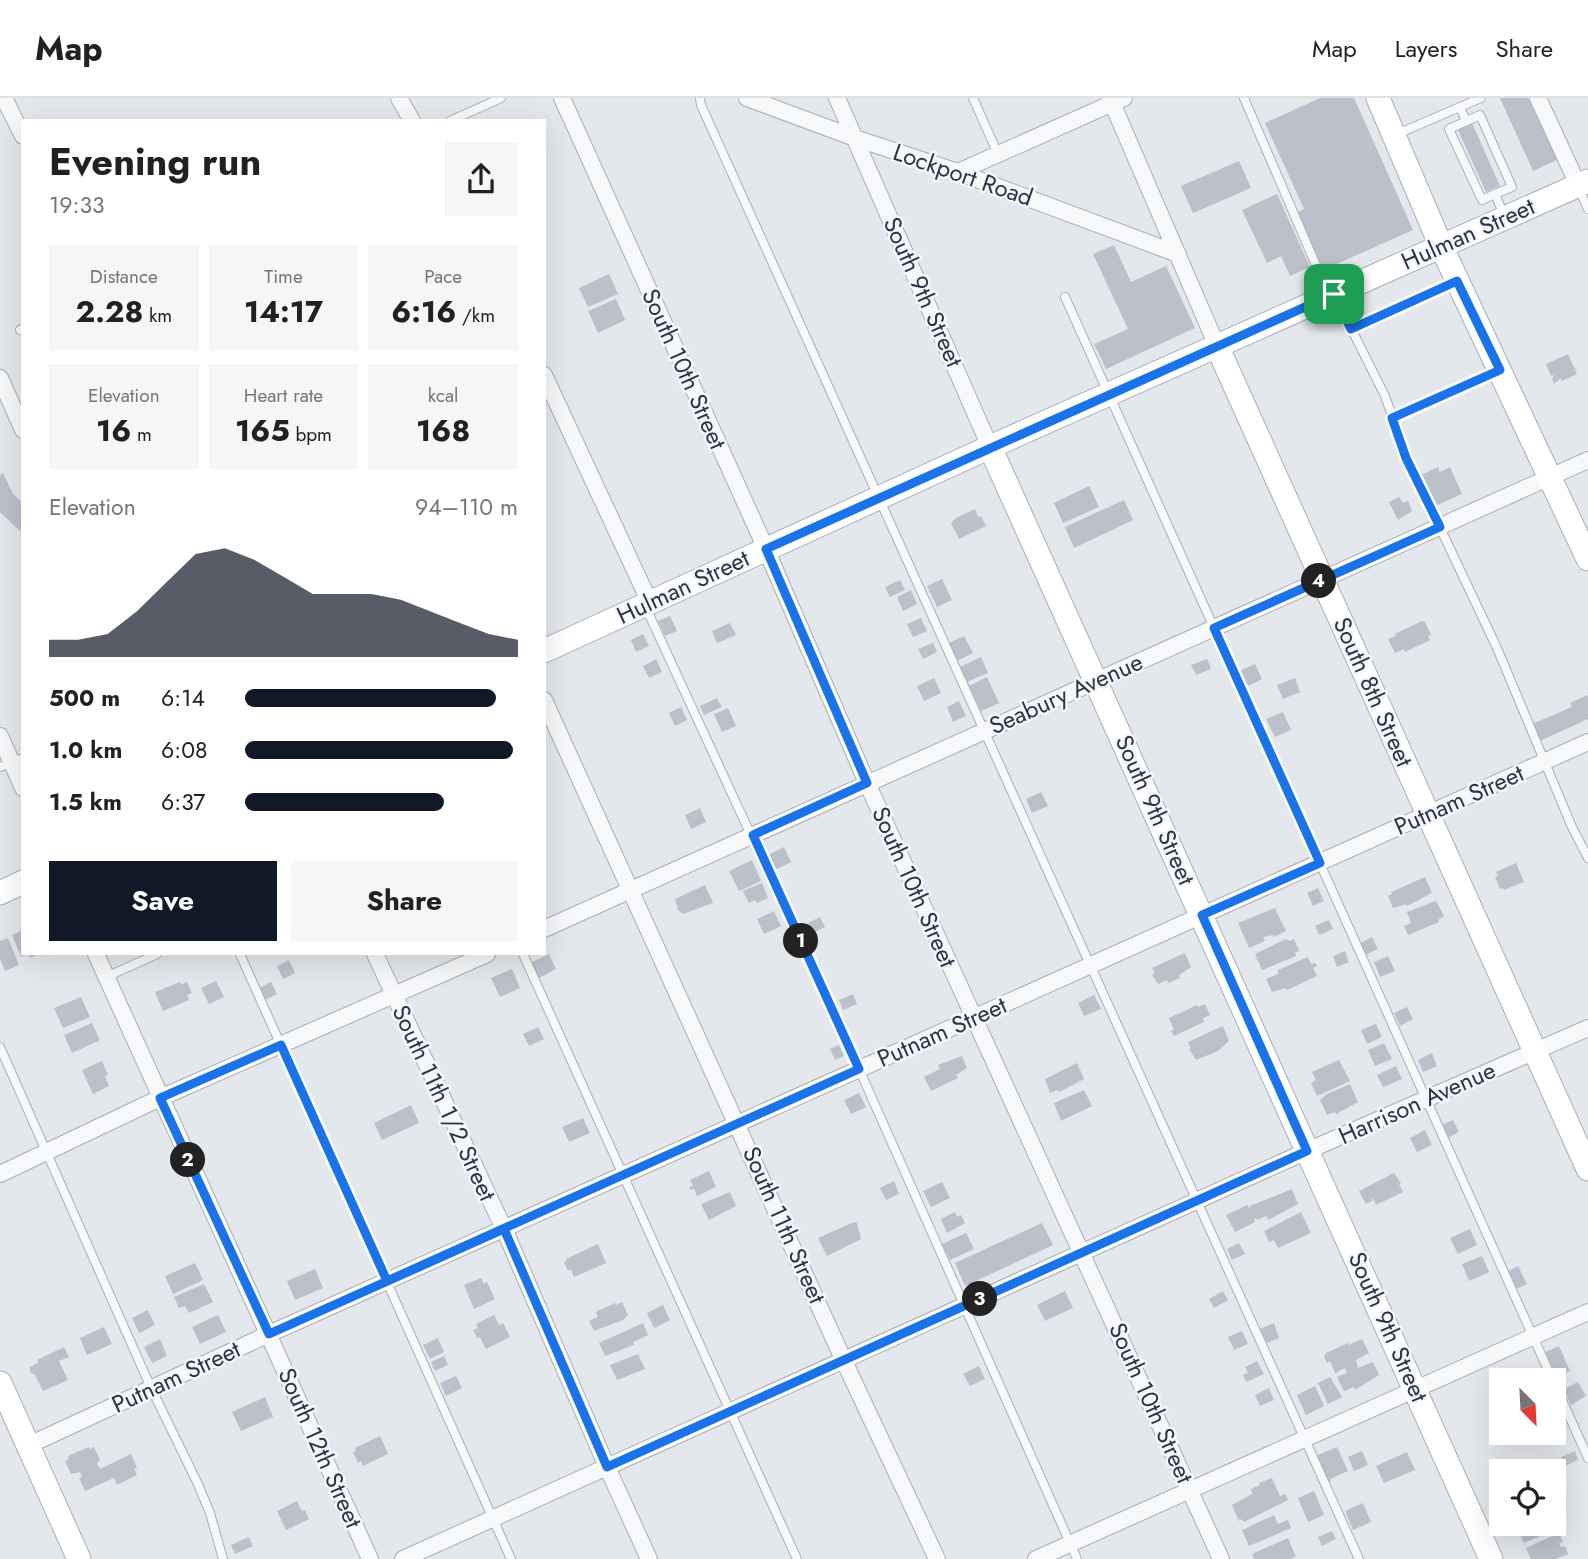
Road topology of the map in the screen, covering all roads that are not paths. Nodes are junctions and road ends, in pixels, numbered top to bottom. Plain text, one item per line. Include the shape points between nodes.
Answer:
1 (4, 98) edge
2 (399, 98) edge
3 (501, 98) edge
4 (562, 98) edge
5 (700, 98) edge
6 (747, 98) edge
7 (837, 98) edge
8 (973, 98) edge
9 (1244, 98) edge
10 (1378, 98) edge
11 (1481, 98) edge
12 (1538, 98) edge
13 (1116, 100) edge
14 (1460, 107) junction
15 (411, 119) edge
16 (454, 119) edge
17 (1466, 121) junction
18 (21, 131) edge
19 (1488, 133) junction
20 (1394, 136) junction
21 (855, 138) junction
22 (1479, 138) dead end
23 (1496, 150) junction
24 (998, 154) junction
25 (1486, 154) dead end
26 (1503, 167) junction
27 (958, 172) junction
28 (1494, 172) dead end
29 (1583, 183) edge
30 (1495, 194) junction
31 (1588, 209) edge
32 (1506, 217) junction
33 (1441, 246) junction
34 (1178, 254) junction
35 (1457, 281) junction
36 (1334, 294) junction
37 (1065, 298) dead end
38 (1351, 329) junction
39 (1217, 346) junction
40 (1500, 370) junction
41 (0, 377) edge
42 (546, 379) edge
43 (1109, 394) junction
44 (1392, 418) junction
45 (21, 425) edge
46 (990, 447) junction
47 (1588, 460) edge
48 (1550, 477) junction
49 (880, 498) junction
50 (1440, 527) junction
51 (766, 549) junction
52 (1588, 559) edge
53 (1323, 579) junction
54 (647, 604) junction
55 (1214, 628) junction
56 (546, 650) edge
57 (1096, 680) junction
58 (546, 704) edge
59 (984, 731) junction
60 (0, 736) edge
61 (1588, 742) edge
62 (11, 762) edge
63 (1545, 762) junction
64 (867, 783) junction
65 (21, 784) edge
66 (1429, 814) junction
67 (753, 835) junction
68 (1588, 858) edge
69 (1320, 863) junction
70 (21, 883) edge
71 (631, 891) junction
72 (0, 893) edge
73 (1202, 915) junction
74 (546, 928) edge
75 (96, 955) edge
76 (155, 955) edge
77 (240, 955) edge
78 (375, 955) edge
79 (485, 955) edge
80 (523, 955) edge
81 (1092, 965) junction
82 (106, 977) junction
83 (393, 995) junction
84 (973, 1018) junction
85 (1588, 1028) edge
86 (281, 1045) junction
87 (0, 1047) edge
88 (1536, 1051) junction
89 (859, 1069) junction
90 (160, 1098) junction
91 (1427, 1099) junction
92 (738, 1124) junction
93 (1307, 1151) junction
94 (47, 1152) junction
95 (1588, 1170) edge
96 (0, 1174) edge
97 (622, 1175) junction
98 (1197, 1201) junction
99 (504, 1229) junction
100 (1083, 1253) junction
101 (387, 1281) junction
102 (964, 1307) junction
103 (1588, 1312) edge
104 (269, 1334) junction
105 (1534, 1337) junction
106 (844, 1361) junction
107 (1548, 1368) edge
108 (151, 1388) junction
109 (1417, 1390) junction
110 (2, 1393) edge
111 (1566, 1408) edge
112 (729, 1413) junction
113 (1306, 1439) junction
114 (29, 1445) junction
115 (1588, 1458) edge
116 (607, 1467) junction
117 (1191, 1490) junction
118 (493, 1518) junction
119 (1073, 1552) edge
120 (79, 1559) edge
121 (223, 1559) edge
122 (370, 1559) edge
123 (403, 1559) edge
124 (511, 1559) edge
125 (649, 1559) edge
126 (797, 1559) edge
127 (937, 1559) edge
128 (1036, 1559) edge
129 (1221, 1559) edge
130 (1359, 1559) edge
131 (1491, 1559) edge

1 - 18 street
2 - 15 street
3 - 16 lane
4 - 51 street, South 10th Street
5 - 49 lane
6 - 21 street, Lockport Road
7 - 21 street, South 9th Street
8 - 24 lane
9 - 36 lane via 1318,270
10 - 20 street
11 - 14 lane
12 - 29 street
13 - 24 street
13 - 34 street, South 8th Street
14 - 17 lane
14 - 20 lane
17 - 19 lane via 1479,115
17 - 30 lane via 1449,129 1461,145 1482,200
19 - 22 lane
19 - 23 lane
20 - 33 street
21 - 27 street, Lockport Road
21 - 46 street, South 9th Street
23 - 25 lane
23 - 26 lane
24 - 27 street
26 - 28 lane
26 - 30 lane via 1512,187
27 - 34 street, Lockport Road
29 - 31 lane
29 - 32 street, Hulman Street
30 - 32 lane
32 - 33 street, Hulman Street
33 - 35 street
33 - 36 street, Hulman Street
34 - 39 street, South 8th Street
35 - 38 lane
35 - 40 street
36 - 38 lane
36 - 39 street, Hulman Street
37 - 43 lane
38 - 44 lane
39 - 43 street, Hulman Street
39 - 53 street, South 8th Street
40 - 44 lane
40 - 48 street
41 - 45 street
42 - 54 street
43 - 46 street, Hulman Street
43 - 55 lane
44 - 50 lane
46 - 49 street, Hulman Street
46 - 57 street, South 9th Street
47 - 48 street, Seabury Avenue
48 - 50 street, Seabury Avenue
48 - 52 street
49 - 51 street, Hulman Street
49 - 59 lane
50 - 53 street, Seabury Avenue
50 - 63 lane
51 - 54 street, Hulman Street
51 - 64 street, South 10th Street
53 - 55 street, Seabury Avenue
53 - 66 street, South 8th Street
54 - 56 street, Hulman Street
54 - 67 lane
55 - 57 street, Seabury Avenue
55 - 69 lane
57 - 59 street, Seabury Avenue
57 - 73 street, South 9th Street
58 - 71 street, South 11th Street
59 - 64 street, Seabury Avenue
59 - 81 lane
60 - 62 street
61 - 63 street, Putnam Street
62 - 65 street
63 - 66 street, Putnam Street
63 - 68 lane
64 - 67 street, Seabury Avenue
64 - 84 street, South 10th Street
66 - 69 street, Putnam Street
66 - 88 street, South 8th Street
67 - 71 street, Seabury Avenue
67 - 89 lane
69 - 73 street, Putnam Street
69 - 91 lane
70 - 72 street
71 - 74 street, Seabury Avenue
71 - 92 street, South 11th Street
73 - 81 street, Putnam Street
73 - 93 street, South 9th Street
75 - 82 street, South 12th Street
76 - 82 lane
77 - 86 lane
78 - 83 street, South 11th 1/2 Street
79 - 83 street
80 - 97 lane
81 - 84 street, Putnam Street
81 - 98 lane
82 - 90 street, South 12th Street
83 - 86 street
83 - 99 street, South 11th 1/2 Street
84 - 89 street, Putnam Street
84 - 100 street, South 10th Street
85 - 88 street, Harrison Avenue
86 - 90 street
86 - 101 lane
87 - 94 lane
88 - 91 street, Harrison Avenue
88 - 95 street, South 8th Street
89 - 92 street, Putnam Street
89 - 102 lane
90 - 94 street
90 - 104 street, South 12th Street
91 - 93 street, Harrison Avenue
91 - 105 lane
92 - 97 street, Putnam Street
92 - 106 street, South 11th Street
93 - 98 street, Harrison Avenue
93 - 109 street, South 9th Street
94 - 96 street
94 - 108 lane
97 - 99 street, Putnam Street
97 - 112 lane
98 - 100 street, Harrison Avenue
98 - 113 lane
99 - 101 street, Putnam Street
99 - 116 street, South 11th 1/2 Street
100 - 102 street, Harrison Avenue
100 - 117 street, South 10th Street
101 - 104 street, Putnam Street
101 - 118 lane
102 - 106 street, Harrison Avenue
102 - 119 lane
103 - 105 street
104 - 108 street, Putnam Street
104 - 122 street, South 12th Street
105 - 107 lane
105 - 109 street
106 - 112 street, Harrison Avenue
106 - 127 street, South 11th Street
108 - 114 street, Putnam Street
108 - 121 lane via 197,1482
109 - 113 street
109 - 131 street, South 9th Street
110 - 114 street
111 - 115 lane
112 - 116 street, Harrison Avenue
112 - 126 lane
113 - 117 street
113 - 130 lane
114 - 120 street
116 - 118 street, Harrison Avenue
116 - 125 street, South 11th 1/2 Street
117 - 119 street
117 - 129 street, South 10th Street
118 - 123 street, Harrison Avenue
118 - 124 lane
119 - 128 street

